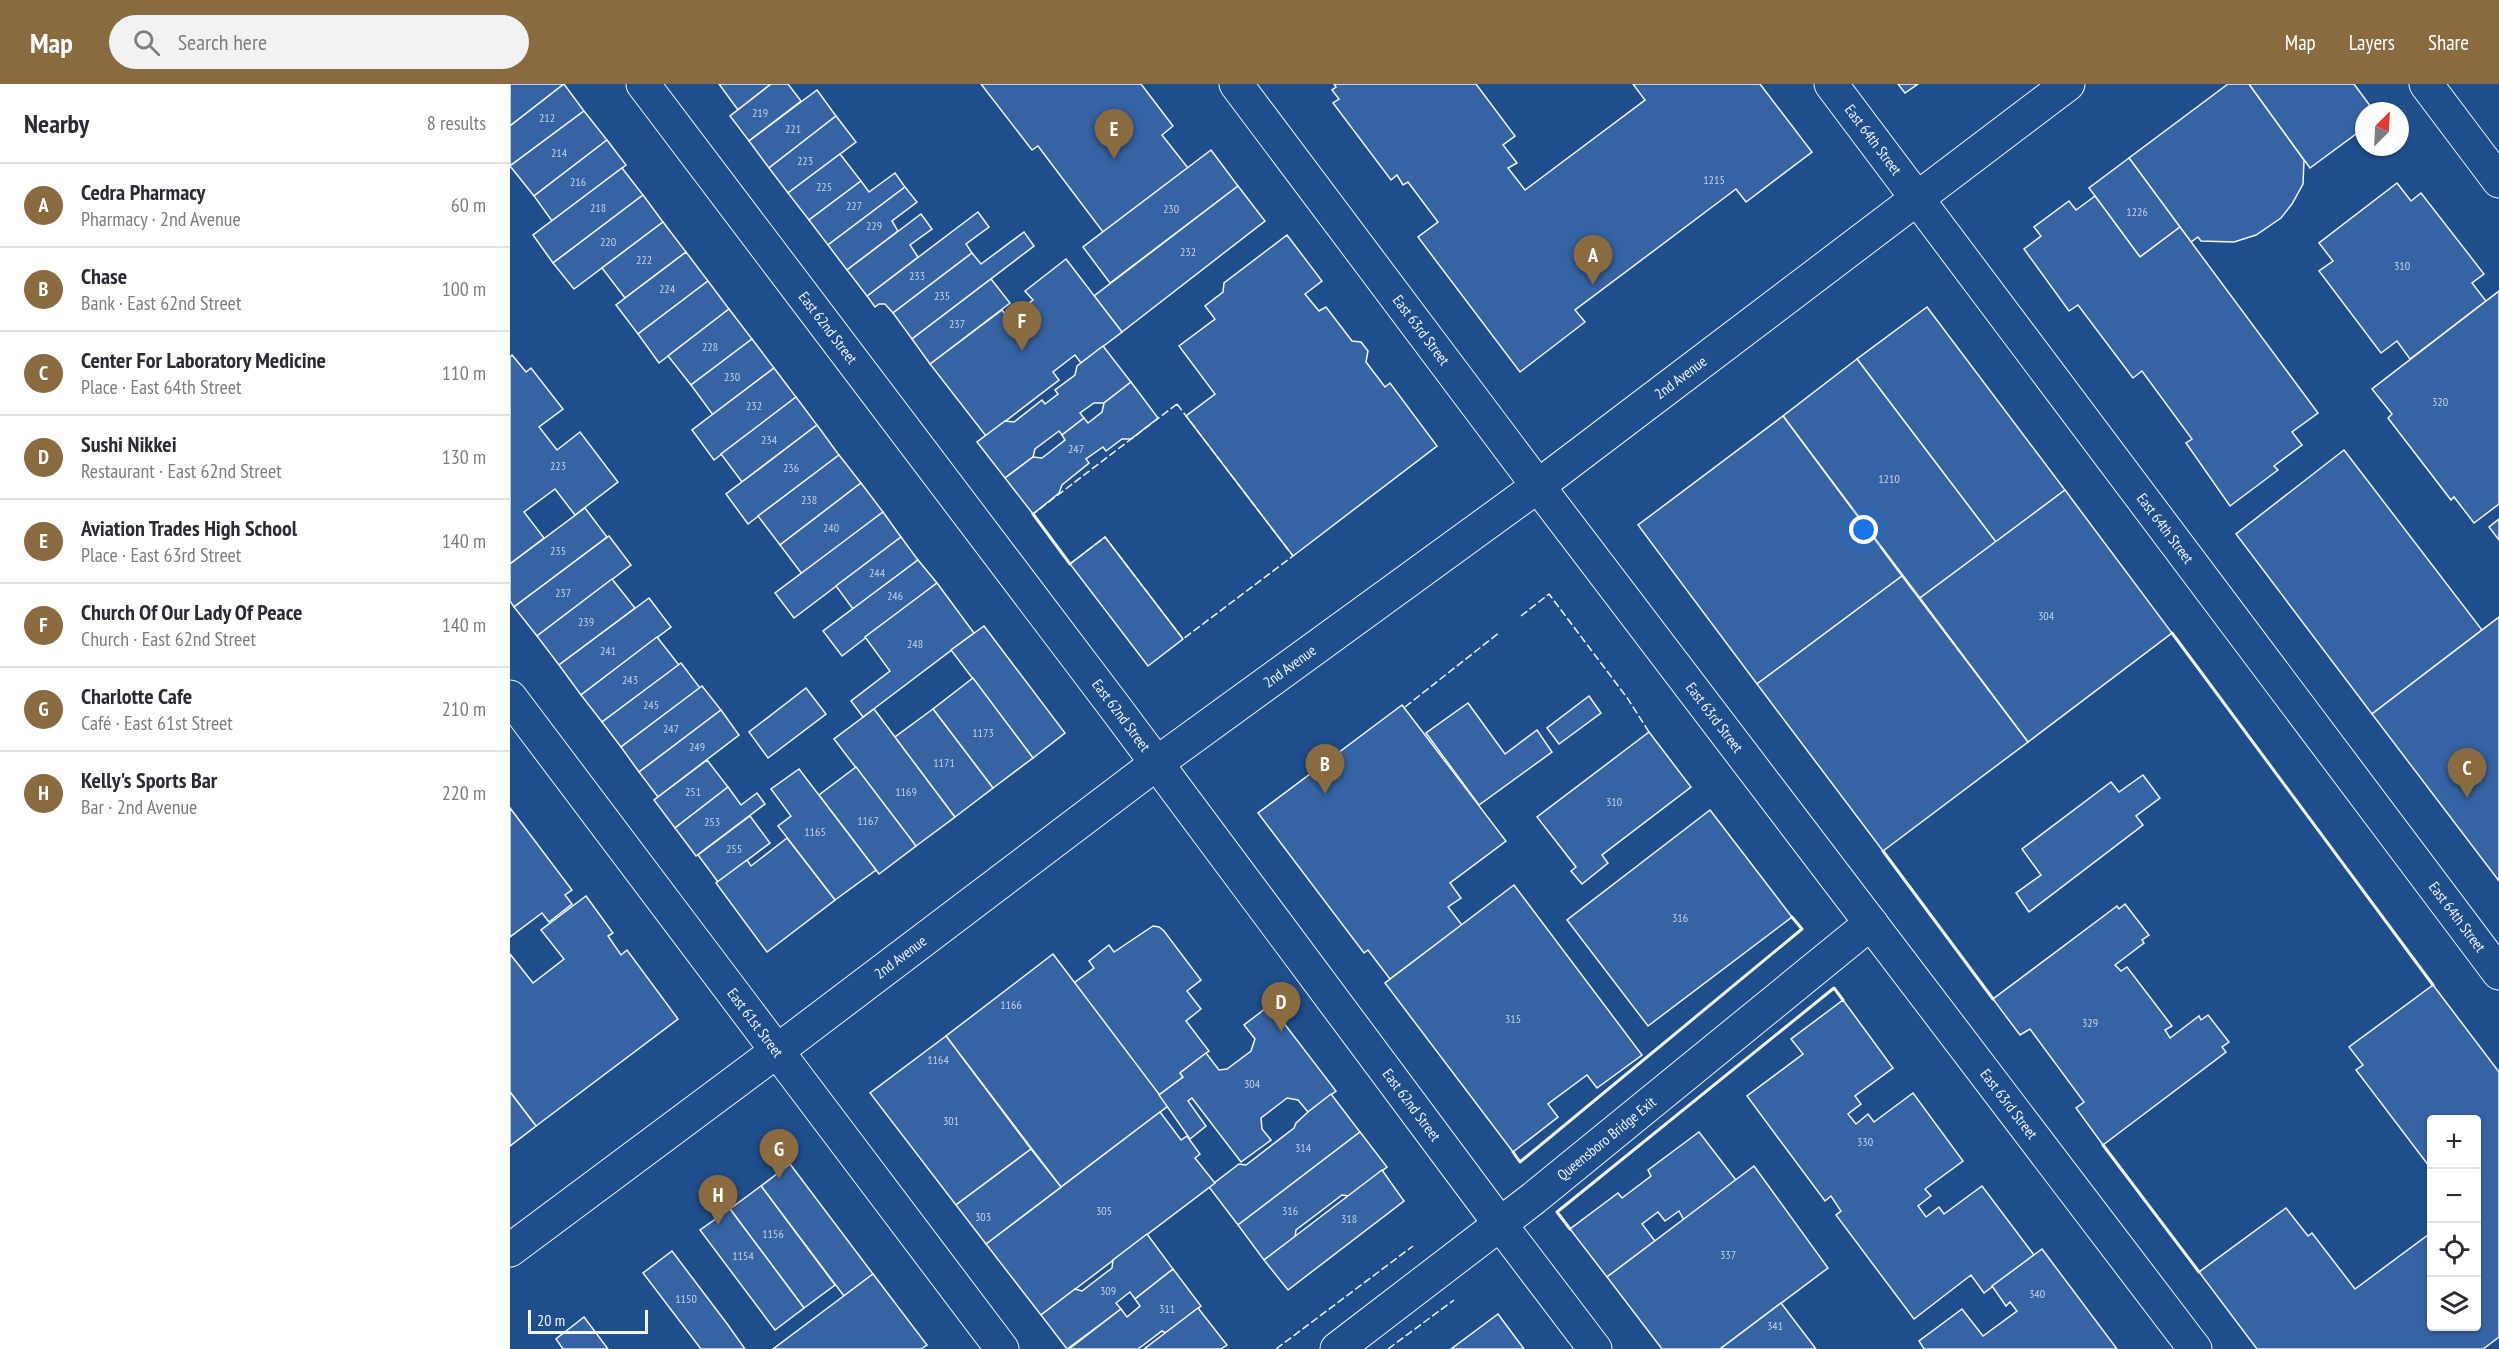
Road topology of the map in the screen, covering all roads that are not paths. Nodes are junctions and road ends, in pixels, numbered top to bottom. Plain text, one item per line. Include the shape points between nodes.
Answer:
1 (643, 84) edge
2 (1236, 84) edge
3 (1831, 84) edge
4 (2068, 84) edge
5 (2426, 84) edge
6 (2499, 182) edge
7 (1916, 200) junction
8 (1539, 486) junction
9 (510, 697) edge
10 (1156, 763) junction
11 (1871, 922) junction
12 (2499, 974) edge
13 (777, 1052) junction
14 (1500, 1224) junction
15 (510, 1250) edge
16 (1002, 1349) edge
17 (1337, 1349) edge
18 (1595, 1349) edge
19 (2195, 1349) edge

1 - 10 main road, East 62nd Street
2 - 8 main road, East 63rd Street
3 - 7 main road, East 64th Street
4 - 7 main road, 2nd Avenue
5 - 6 main road
7 - 8 main road, 2nd Avenue
7 - 12 main road, East 64th Street
8 - 10 main road, 2nd Avenue
8 - 11 main road, East 63rd Street
9 - 13 main road, East 61st Street
10 - 13 main road, 2nd Avenue
10 - 14 main road, East 62nd Street
11 - 14 main road, Queensboro Bridge Exit
11 - 19 main road, East 63rd Street
13 - 15 main road, 2nd Avenue
13 - 16 main road, East 61st Street
14 - 17 main road, Queensboro Bridge Exit
14 - 18 main road, East 62nd Street

